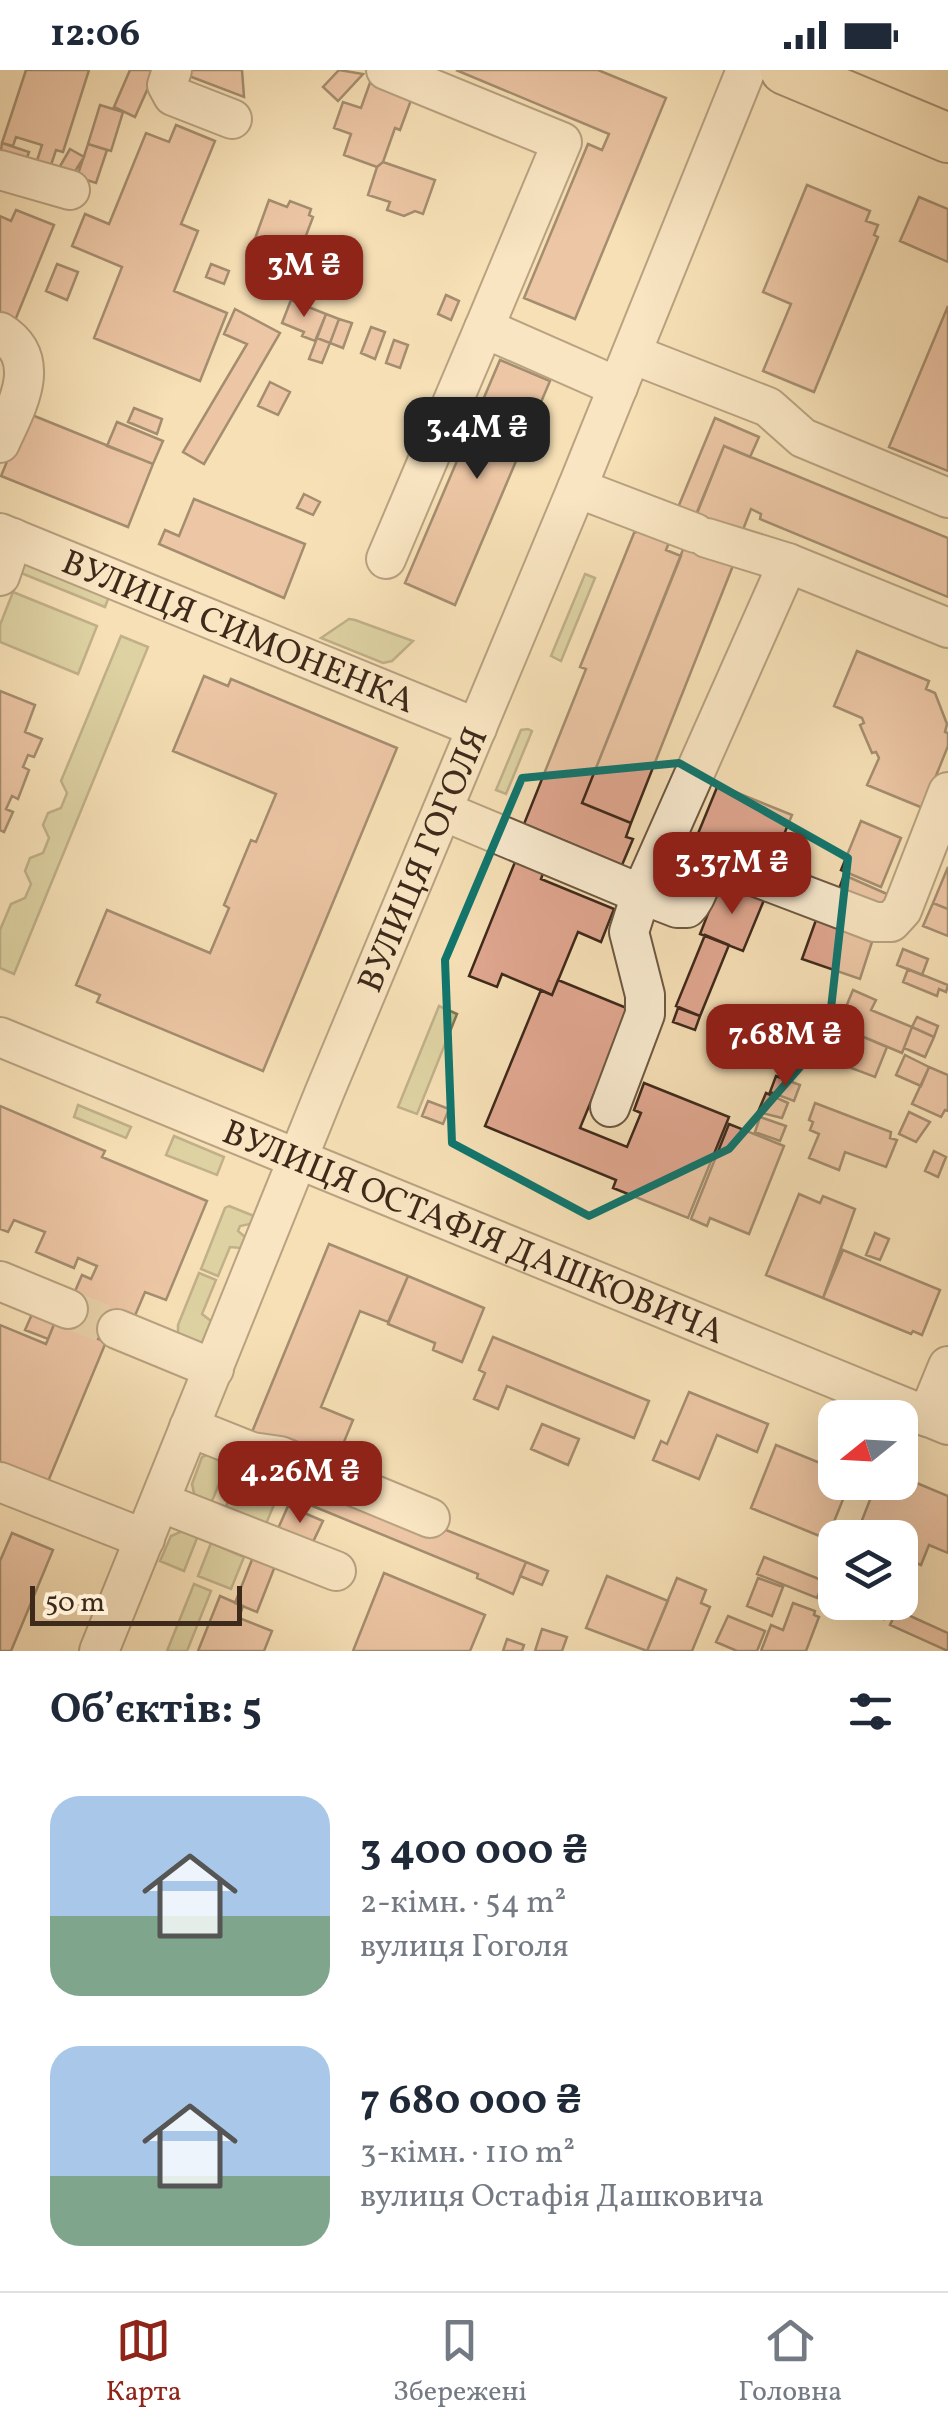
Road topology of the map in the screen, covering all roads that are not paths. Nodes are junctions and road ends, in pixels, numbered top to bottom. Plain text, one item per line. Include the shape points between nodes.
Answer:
1 (172, 70) edge
2 (746, 70) edge
3 (785, 70) edge
4 (395, 72) edge
5 (232, 120) dead end
6 (948, 138) edge
7 (0, 170) edge
8 (70, 190) dead end
9 (484, 328) junction
10 (0, 332) edge
11 (625, 370) junction
12 (0, 443) edge
13 (577, 488) junction
14 (948, 498) edge
15 (7, 536) edge
16 (386, 560) dead end
17 (788, 563) junction
18 (0, 576) edge
19 (948, 628) edge
20 (477, 728) junction
21 (948, 792) edge
22 (443, 811) junction
23 (642, 894) junction
24 (0, 1037) edge
25 (610, 1107) dead end
26 (298, 1157) junction
27 (0, 1281) edge
28 (68, 1309) tunnel mouth
29 (117, 1329) tunnel mouth
30 (948, 1366) edge
31 (214, 1368) junction
32 (938, 1421) edge
33 (189, 1427) junction
34 (0, 1482) edge
35 (160, 1502) junction
36 (430, 1518) dead end
37 (145, 1539) junction
38 (336, 1571) dead end
39 (99, 1651) edge

1 - 5 street via 167,85 173,96
2 - 11 street, ВУЛИЦЯ ГОГОЛЯ
3 - 6 main road
4 - 9 street via 562,142
7 - 8 street
9 - 11 street
9 - 16 street
10 - 12 street via 16,345 26,368
11 - 13 street, ВУЛИЦЯ ГОГОЛЯ
11 - 14 street via 768,407 802,438
13 - 17 street
13 - 20 street, ВУЛИЦЯ ГОГОЛЯ
15 - 18 street
15 - 20 street, ВУЛИЦЯ СИМОНЕНКА
17 - 19 street
17 - 23 street
20 - 22 street, ВУЛИЦЯ ГОГОЛЯ
21 - 23 street via 892,922 875,922 722,864 712,864 687,908
22 - 23 street
22 - 26 street, ВУЛИЦЯ ГОГОЛЯ
23 - 25 street via 630,932 646,1014
24 - 26 street, ВУЛИЦЯ ОСТАФІЯ ДАШКОВИЧА
26 - 31 street, ВУЛИЦЯ ГОГОЛЯ
26 - 32 street, ВУЛИЦЯ ОСТАФІЯ ДАШКОВИЧА
27 - 28 street
29 - 31 street
30 - 32 street
31 - 33 street, ВУЛИЦЯ ГОГОЛЯ
33 - 35 street, ВУЛИЦЯ ГОГОЛЯ
33 - 36 street via 280,1456
34 - 37 street
35 - 37 street, ВУЛИЦЯ ГОГОЛЯ
35 - 38 street
37 - 39 street, ВУЛИЦЯ ГОГОЛЯ

